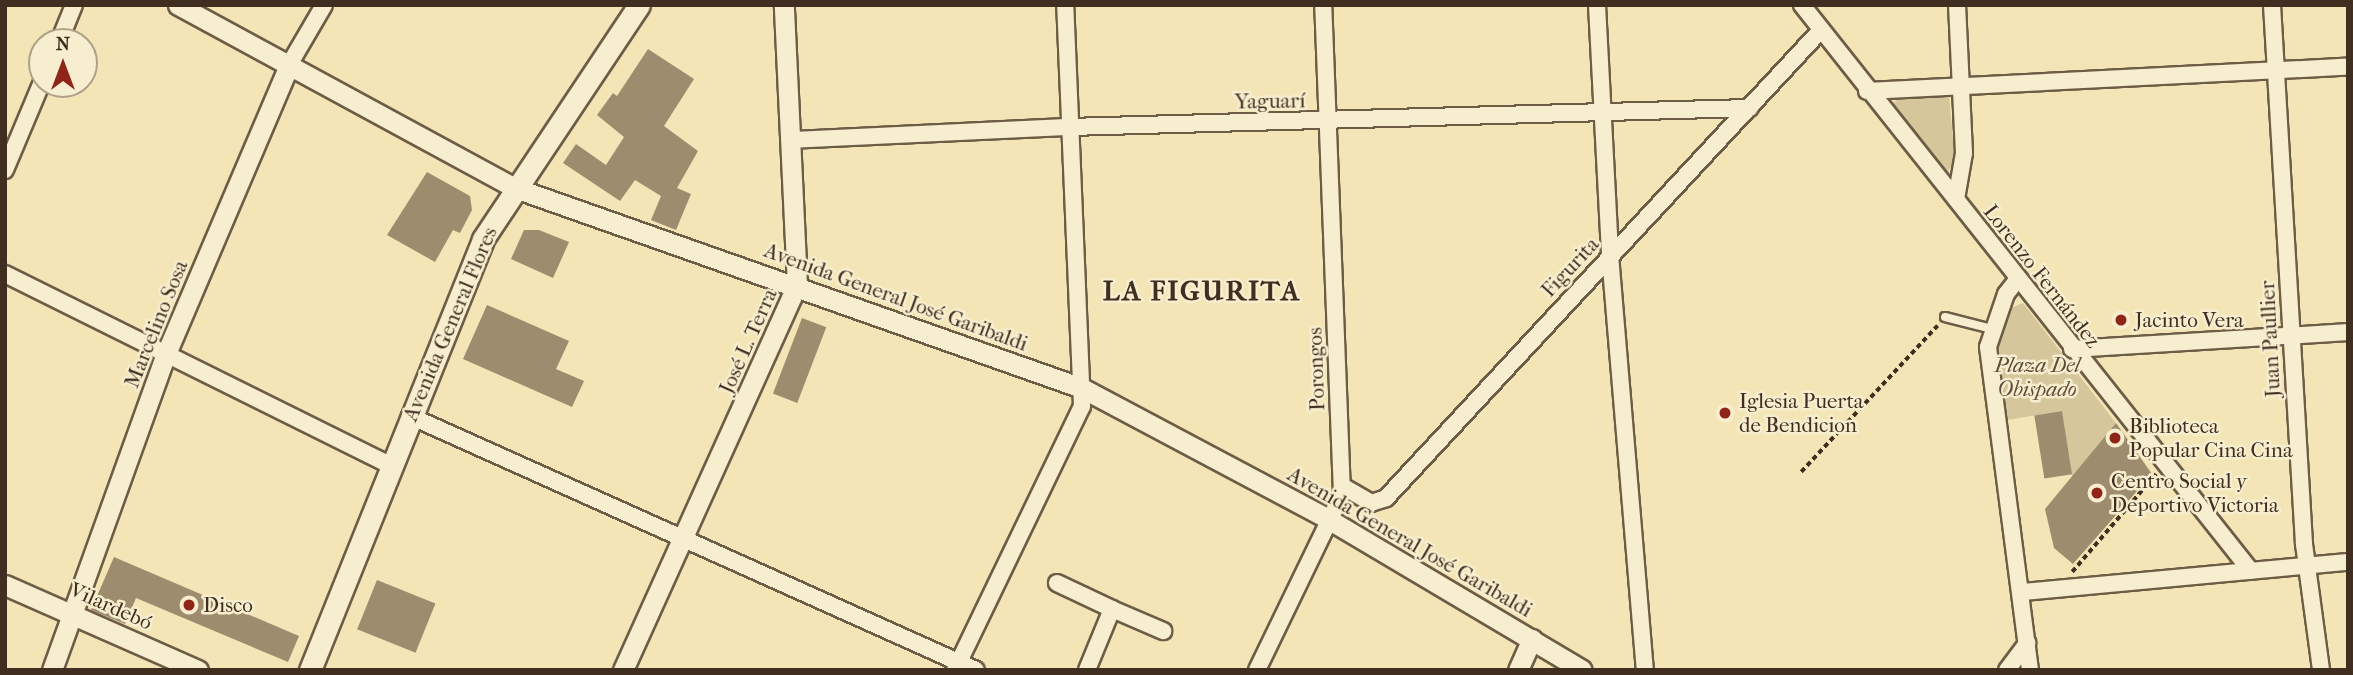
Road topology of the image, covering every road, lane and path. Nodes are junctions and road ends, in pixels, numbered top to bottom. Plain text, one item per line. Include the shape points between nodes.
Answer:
1 (74, 5) edge
2 (178, 5) edge
3 (324, 5) edge
4 (639, 5) edge
5 (784, 5) edge
6 (1065, 5) edge
7 (1323, 5) edge
8 (1597, 5) edge
9 (1802, 5) edge
10 (1957, 5) edge
11 (2272, 5) edge
12 (65, 28) edge
13 (1821, 30) junction
14 (289, 65) junction
15 (2348, 66) edge
16 (2276, 70) junction
17 (1960, 87) junction
18 (1867, 91) junction
19 (35, 98) edge
20 (1750, 108) junction
21 (1604, 111) junction
22 (1327, 121) junction
23 (1069, 127) junction
24 (791, 140) junction
25 (5, 170) edge
26 (515, 188) junction
27 (1956, 199) junction
28 (1610, 255) junction
29 (5, 274) edge
30 (2017, 279) junction
31 (797, 285) junction
32 (1945, 317) joint
33 (1992, 329) junction
34 (2348, 332) edge
35 (2290, 335) junction
36 (2072, 349) junction
37 (165, 356) junction
38 (1082, 388) junction
39 (410, 416) junction
40 (390, 465) junction
41 (2164, 465) junction
42 (1801, 472) dead end
43 (1342, 486) junction
44 (1328, 519) junction
45 (682, 542) junction
46 (2348, 562) edge
47 (2307, 566) junction
48 (2251, 571) junction
49 (1057, 583) dead end
50 (5, 585) edge
51 (2059, 589) junction
52 (2023, 592) junction
53 (1112, 609) junction
54 (74, 614) junction
55 (1163, 631) dead end
56 (1532, 639) junction
57 (2027, 643) junction
58 (957, 666) edge
59 (52, 670) edge
60 (198, 670) edge
61 (310, 670) edge
62 (623, 670) edge
63 (976, 670) edge
64 (1087, 670) edge
65 (1257, 670) edge
66 (1518, 670) edge
67 (1582, 670) edge
68 (1645, 670) edge
69 (2007, 670) edge
70 (2030, 670) edge
71 (2321, 670) edge

1 - 12 street
2 - 14 street, Avenida General José Garibaldi
3 - 14 street, Marcelino Sosa
4 - 26 main road, Avenida General Flores
5 - 24 street, José L. Terra
6 - 23 street
7 - 22 street, Porongos
8 - 21 street
9 - 13 street, Lorenzo Fernández
10 - 17 street
11 - 16 street, Juan Paullier
13 - 18 street, Lorenzo Fernández
13 - 20 street, Figurita
14 - 26 street, Avenida General José Garibaldi
14 - 37 street, Marcelino Sosa
15 - 16 street
16 - 17 street
16 - 35 street, Juan Paullier
17 - 18 street
17 - 27 street via 1963,160
18 - 27 street, Lorenzo Fernández
19 - 25 street
20 - 21 street, Yaguarí
20 - 28 street, Figurita
21 - 22 street, Yaguarí
21 - 28 street
22 - 23 street, Yaguarí
22 - 43 street, Porongos
23 - 24 street, Yaguarí
23 - 38 street
24 - 31 street, José L. Terra
26 - 31 street, Avenida General José Garibaldi
26 - 39 main road, Avenida General Flores via 483,239
27 - 30 street, Lorenzo Fernández
28 - 43 street, Figurita via 1386,498 1371,503
28 - 68 street
29 - 37 street
30 - 33 street
30 - 36 street, Lorenzo Fernández
31 - 38 street, Avenida General José Garibaldi
31 - 45 street, José L. Terra
32 - 33 lane
32 - 42 path
33 - 52 street via 1990,366
34 - 35 street
35 - 36 street
35 - 47 street, Juan Paullier
36 - 41 street, Lorenzo Fernández
37 - 40 street
37 - 54 street, Marcelino Sosa
38 - 44 street, Avenida General José Garibaldi
38 - 58 street via 1082,406
39 - 40 main road, Avenida General Flores
39 - 45 street
40 - 61 main road, Avenida General Flores
41 - 48 street, Lorenzo Fernández
41 - 51 path
43 - 44 street, Porongos
44 - 56 street, Avenida General José Garibaldi
44 - 65 street, Porongos
45 - 58 street
45 - 62 street, José L. Terra
46 - 47 street
47 - 48 street
47 - 71 street, Juan Paullier
48 - 51 street
49 - 53 street
50 - 54 street, Vilardebó
51 - 52 street
52 - 57 street
53 - 55 street
53 - 64 street
54 - 59 street, Marcelino Sosa
54 - 60 street, Vilardebó
56 - 66 street
56 - 67 street, Avenida General José Garibaldi
57 - 69 street
57 - 70 street
58 - 63 street

